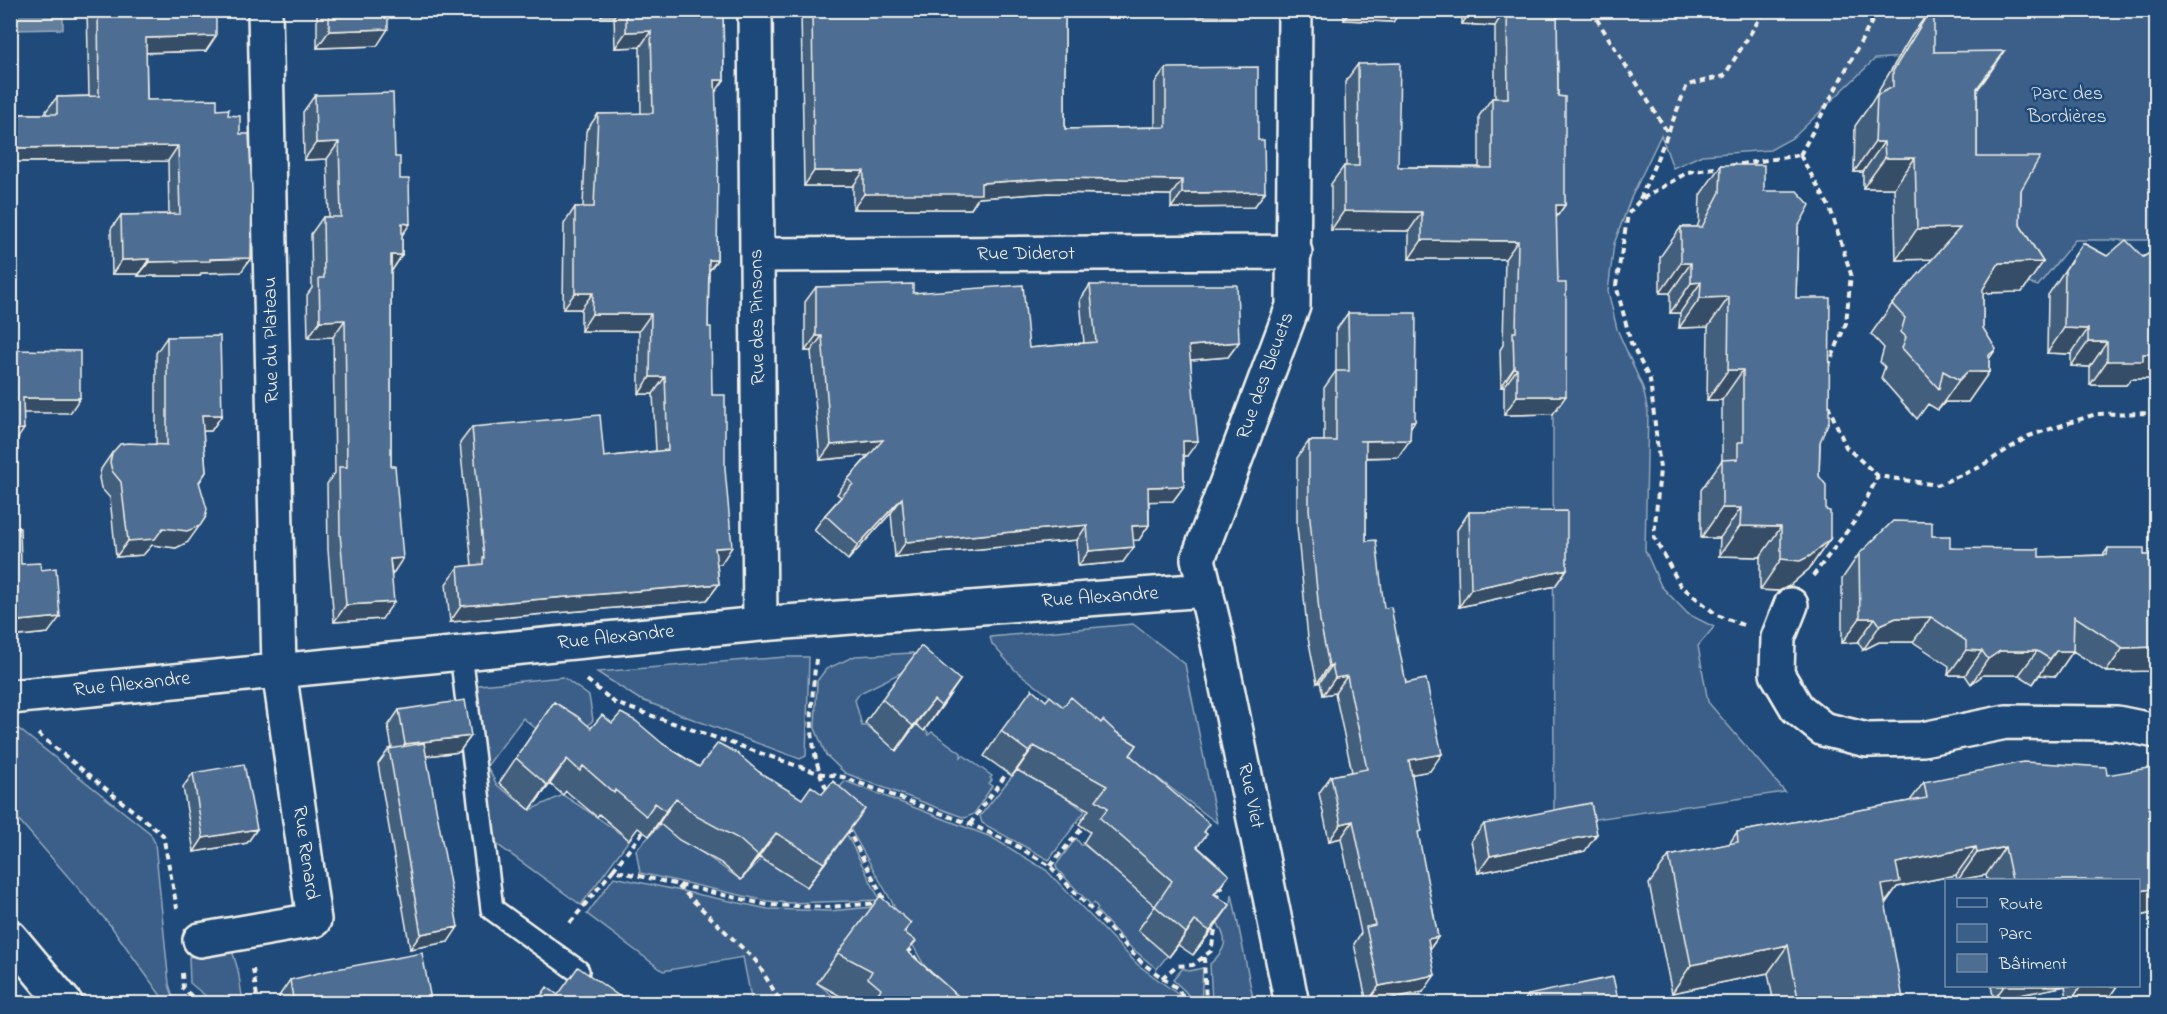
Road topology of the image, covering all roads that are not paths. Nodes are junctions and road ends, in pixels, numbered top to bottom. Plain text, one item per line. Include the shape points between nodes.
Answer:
1 (265, 10) edge
2 (755, 10) edge
3 (1295, 10) edge
4 (1295, 252) junction
5 (757, 255) junction
6 (1206, 590) junction
7 (1791, 605) road end
8 (760, 624) junction
9 (461, 653) junction
10 (279, 670) junction
11 (22, 707) edge
12 (2157, 731) edge
13 (10, 937) edge
14 (191, 952) road end
15 (578, 971) edge
16 (66, 1004) edge
17 (1292, 1004) edge

1 - 10 main road, Rue du Plateau
2 - 5 main road, Rue des Pinsons
3 - 4 main road, Rue des Bleuets
4 - 5 main road, Rue Diderot
4 - 6 main road, Rue des Bleuets via 1293,306 1198,559
5 - 8 main road, Rue des Pinsons
6 - 8 main road, Rue Alexandre
6 - 17 main road, Rue Viet
7 - 12 main road via 1778,638 1777,674 1797,708 1822,729 1867,740 1923,739 2006,722 2117,723
8 - 9 main road, Rue Alexandre
9 - 10 main road, Rue Alexandre
9 - 15 lane via 492,909
10 - 11 main road, Rue Alexandre
10 - 14 main road, Rue Renard via 314,920
13 - 16 main road

